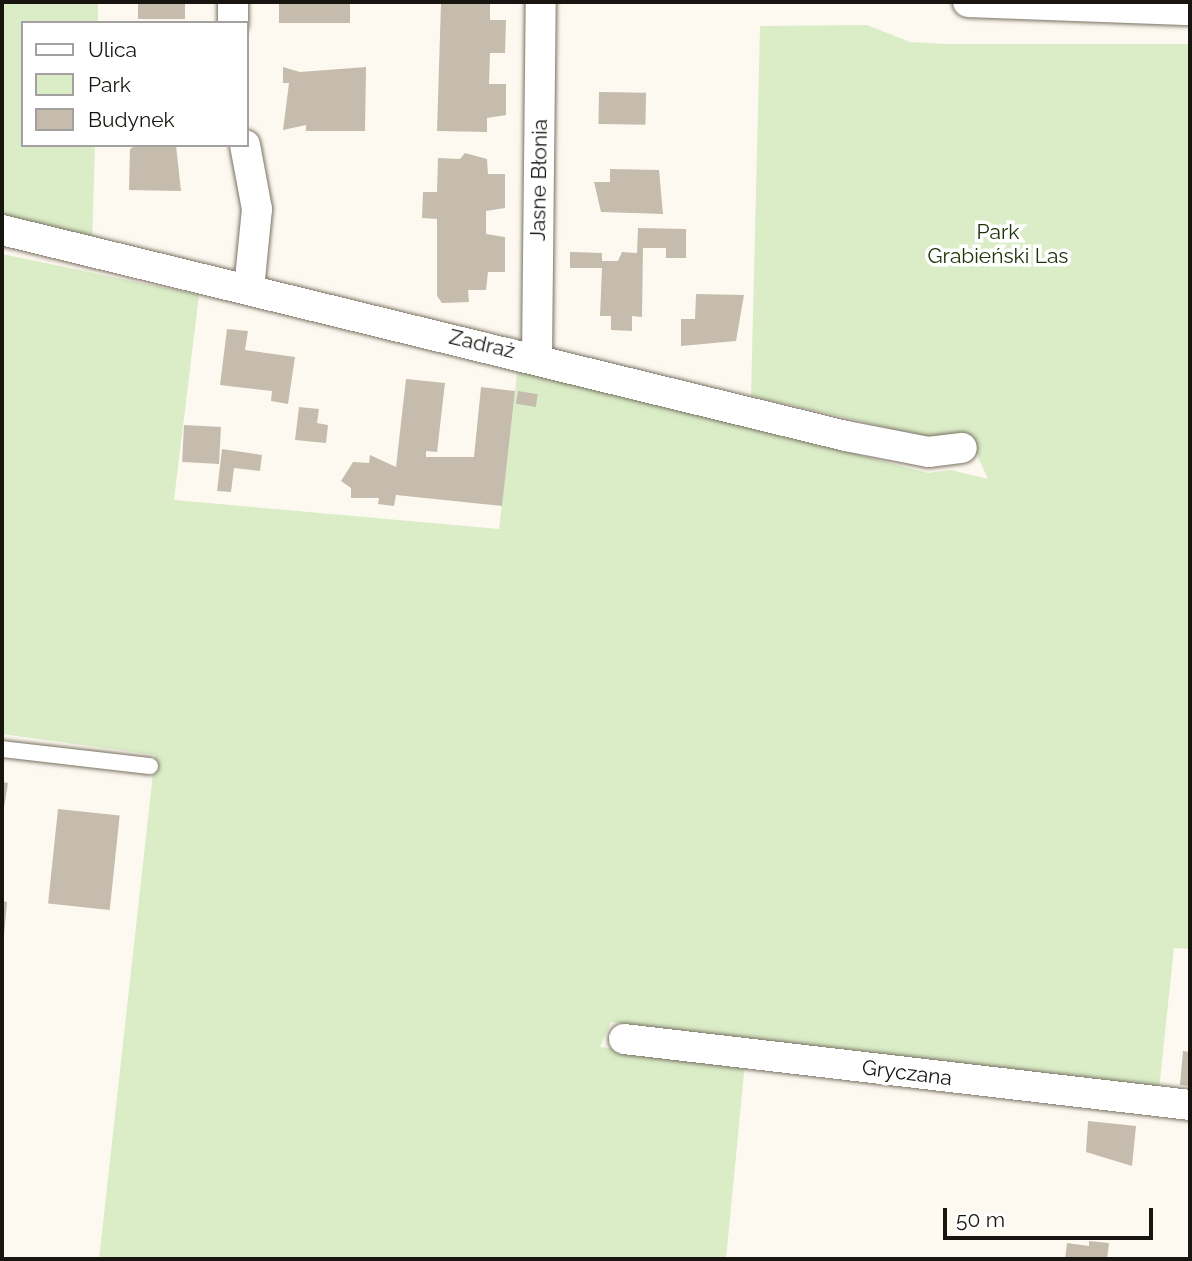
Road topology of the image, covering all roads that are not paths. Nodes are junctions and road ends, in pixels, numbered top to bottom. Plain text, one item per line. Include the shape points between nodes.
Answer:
1 (233, 2) edge
2 (541, 2) edge
3 (968, 2) edge
4 (1190, 9) edge
5 (233, 21) edge
6 (245, 147) edge
7 (2, 230) edge
8 (249, 289) junction
9 (537, 358) junction
10 (962, 448) dead end
11 (2, 749) edge
12 (149, 766) dead end
13 (624, 1039) dead end
14 (1190, 1105) edge

1 - 5 street
2 - 9 street, Jasne Błonia
3 - 4 street
6 - 8 street via 257,209
7 - 8 street, Zadraż
8 - 9 street, Zadraż
9 - 10 street, Zadraż via 846,436 928,452
11 - 12 lane
13 - 14 street, Gryczana

